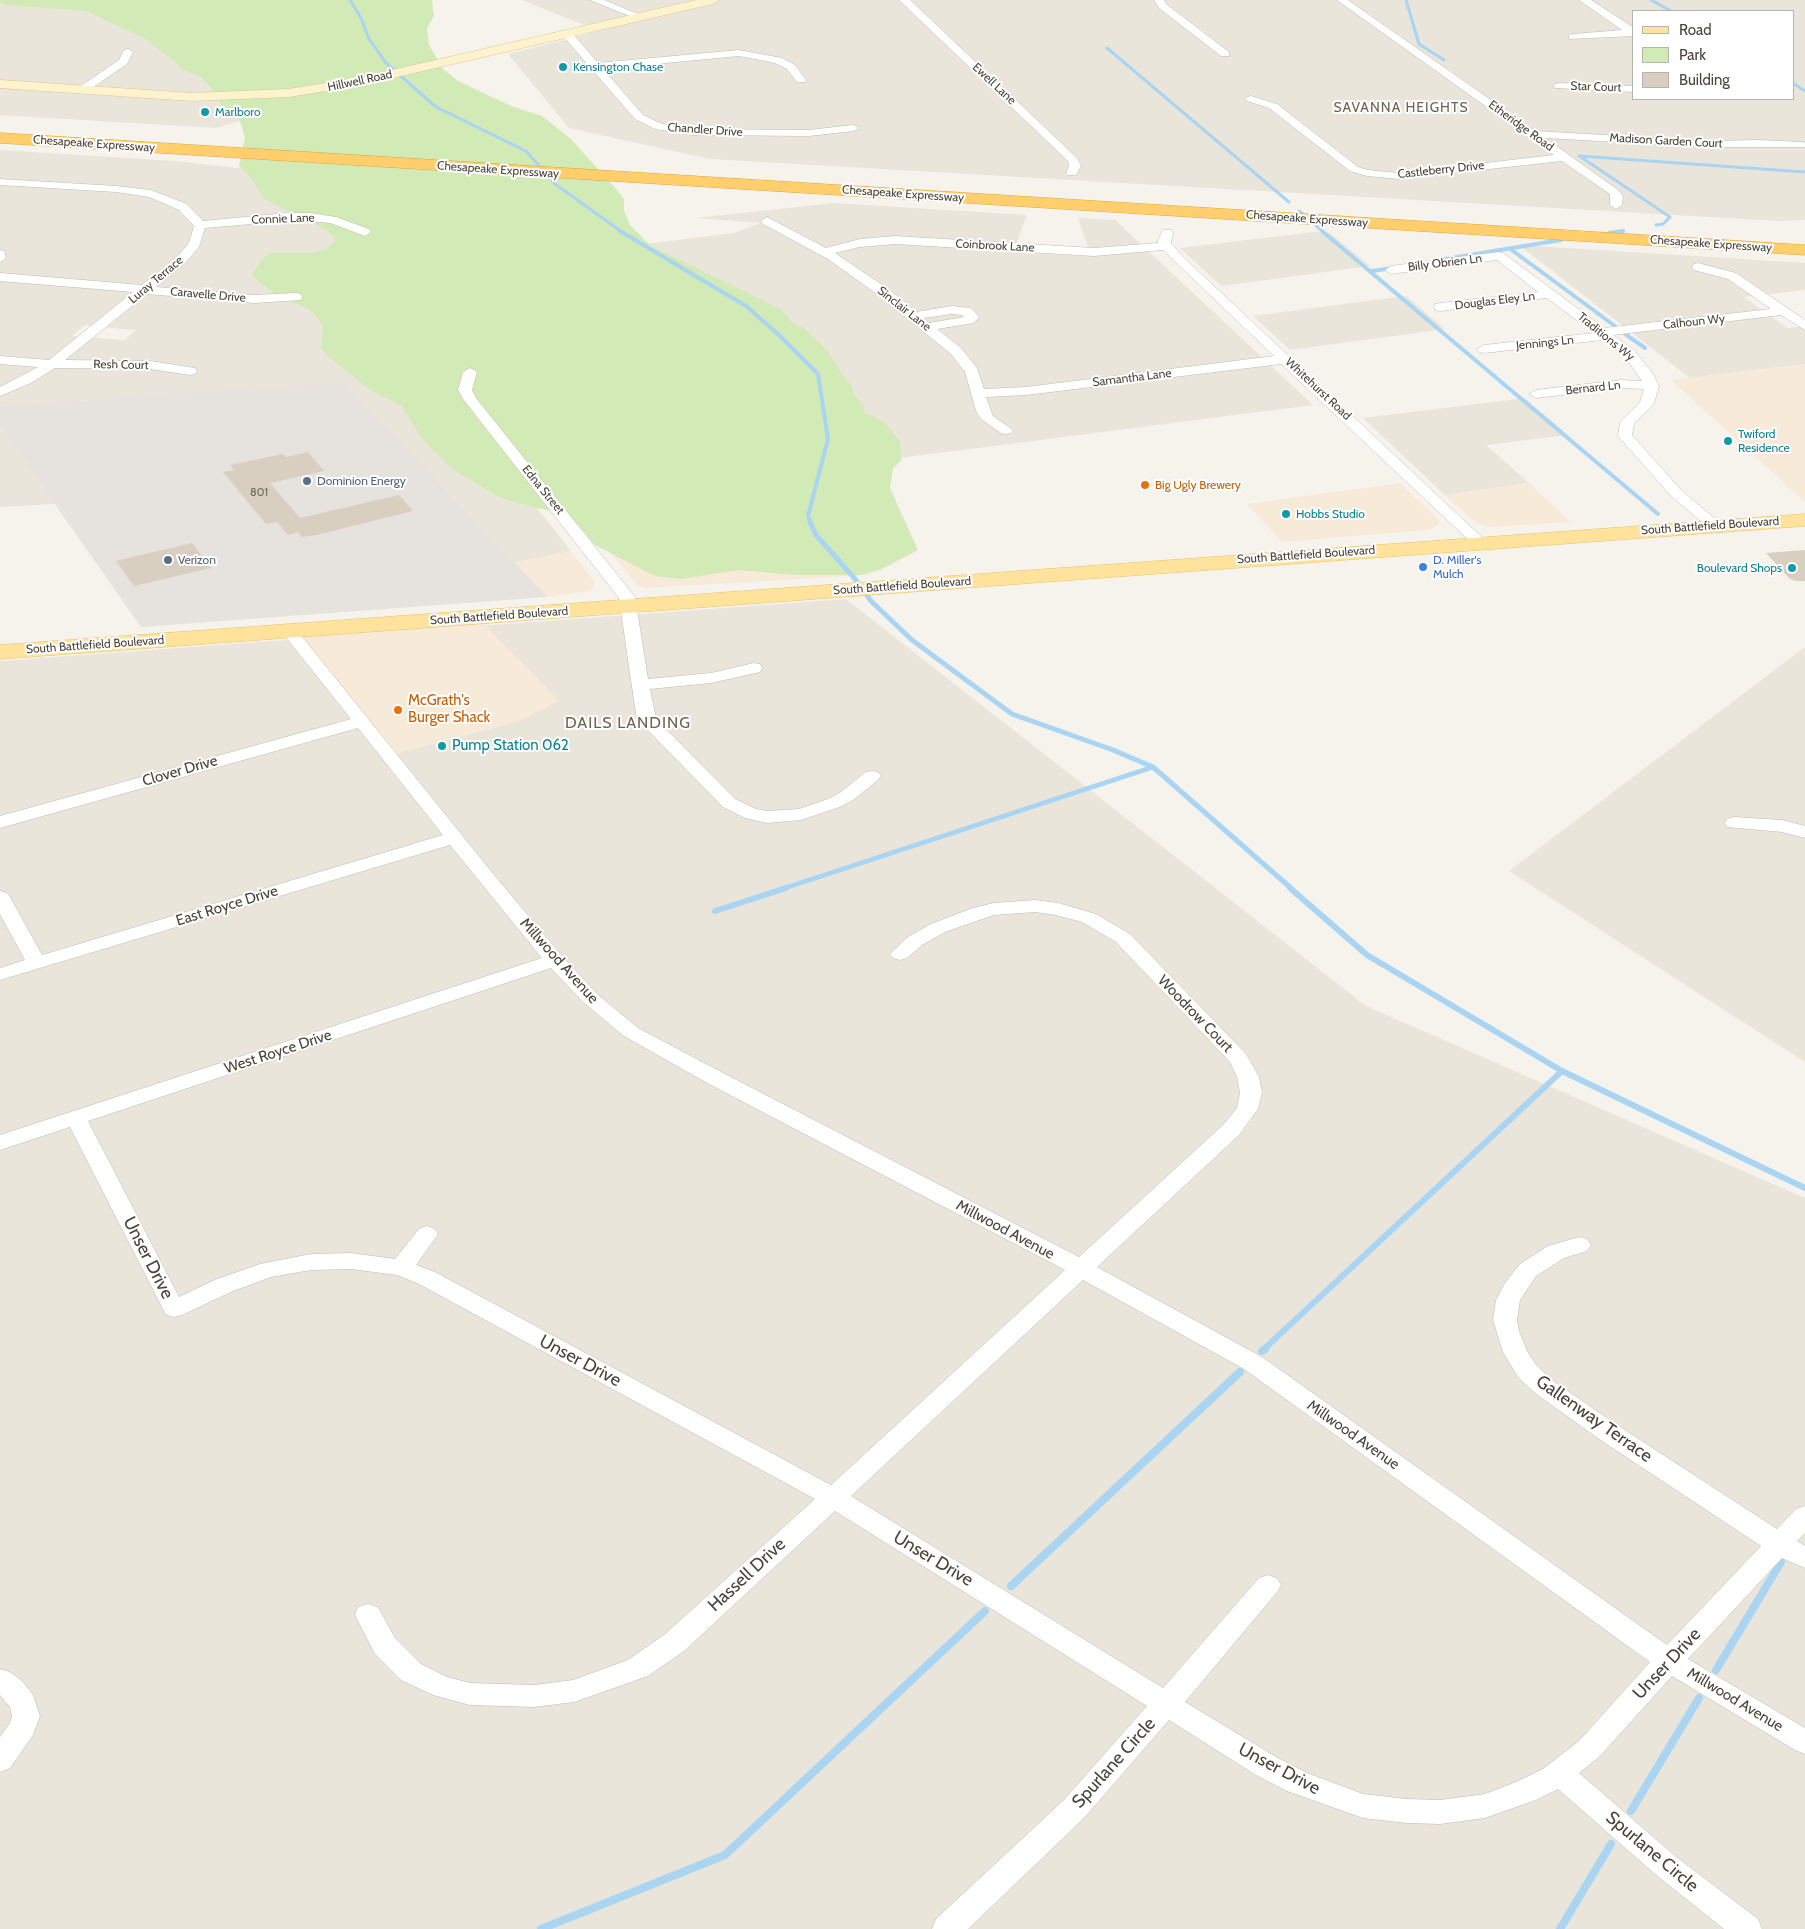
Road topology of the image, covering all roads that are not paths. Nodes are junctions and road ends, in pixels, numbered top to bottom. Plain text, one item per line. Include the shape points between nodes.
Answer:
1 (594, 0) edge
2 (713, 0) edge
3 (904, 0) edge
4 (1159, 0) edge
5 (1342, 0) edge
6 (1584, 0) edge
7 (640, 17) junction
8 (1632, 32) edge
9 (1632, 33) edge
10 (567, 34) junction
11 (1572, 36) dead end
12 (771, 48) dead end
13 (128, 52) dead end
14 (1225, 54) dead end
15 (758, 55) junction
16 (597, 66) junction
17 (801, 80) dead end
18 (0, 84) edge
19 (1559, 86) dead end
20 (1632, 89) edge
21 (82, 90) junction
22 (1251, 100) dead end
23 (0, 128) edge
24 (854, 128) dead end
25 (1531, 134) junction
26 (0, 138) edge
27 (1801, 145) dead end
28 (1564, 157) junction
29 (497, 164) junction
30 (1072, 173) dead end
31 (0, 182) edge
32 (1616, 205) dead end
33 (768, 221) dead end
34 (200, 225) junction
35 (1663, 229) junction
36 (365, 232) dead end
37 (1778, 232) dead end
38 (1802, 235) edge
39 (1607, 238) junction
40 (1167, 239) joint
41 (1805, 250) edge
42 (823, 252) junction
43 (1499, 256) joint
44 (1805, 256) edge
45 (1698, 267) dead end
46 (1391, 270) dead end
47 (0, 277) edge
48 (145, 290) junction
49 (1550, 294) junction
50 (296, 297) dead end
51 (1440, 307) dead end
52 (1784, 311) junction
53 (913, 316) junction
54 (1805, 326) edge
55 (927, 327) junction
56 (1606, 336) junction
57 (1484, 349) dead end
58 (1285, 359) junction
59 (0, 360) edge
60 (52, 364) junction
61 (190, 371) dead end
62 (470, 372) dead end
63 (1651, 385) junction
64 (0, 392) edge
65 (978, 393) junction
66 (1536, 394) dead end
67 (1006, 430) dead end
68 (1805, 520) edge
69 (1714, 525) junction
70 (1479, 542) junction
71 (629, 606) junction
72 (289, 631) junction
73 (0, 652) edge
74 (754, 668) dead end
75 (641, 685) junction
76 (361, 722) junction
77 (872, 776) dead end
78 (0, 822) edge
79 (1734, 823) dead end
80 (1805, 832) edge
81 (454, 838) junction
82 (0, 896) edge
83 (900, 954) dead end
84 (555, 960) junction
85 (37, 963) junction
86 (0, 974) edge
87 (76, 1118) junction
88 (0, 1143) edge
89 (427, 1234) dead end
90 (1579, 1245) dead end
91 (401, 1268) junction
92 (1081, 1269) junction
93 (832, 1497) junction
94 (1805, 1516) edge
95 (1779, 1544) junction
96 (1805, 1558) edge
97 (1268, 1585) dead end
98 (368, 1615) dead end
99 (1669, 1661) junction
100 (0, 1680) edge
101 (1167, 1704) junction
102 (1805, 1742) edge
103 (0, 1760) edge
104 (1559, 1773) junction
105 (947, 1929) edge
106 (1747, 1929) edge

1 - 7 street
2 - 7 street, Hillwell Road
3 - 30 street, Ewell Lane via 1073,160
4 - 14 street via 1162,6
5 - 25 street, Etheridge Road
6 - 8 street
7 - 10 street, Hillwell Road
9 - 11 street
10 - 16 street, Chandler Drive
10 - 21 street, Hillwell Road via 362,81 289,93 220,97
12 - 15 street
13 - 21 street via 123,62
15 - 16 street via 718,53
15 - 17 street via 791,67
16 - 24 street, Chandler Drive via 639,117 659,127 693,132 752,133 809,133
18 - 21 street, Hillwell Road
19 - 20 street, Star Court
22 - 28 street, Castleberry Drive via 1273,106 1354,169 1367,173 1399,176
23 - 29 highway, Chesapeake Expressway
25 - 27 street, Madison Garden Court via 1708,144
25 - 28 street, Etheridge Road
26 - 29 highway, Chesapeake Expressway
28 - 32 street, Etheridge Road via 1614,192
29 - 35 highway, Chesapeake Expressway via 544,161
29 - 39 highway, Chesapeake Expressway via 558,173
31 - 34 street via 151,194 183,207
33 - 42 street, Sinclair Lane
34 - 36 street, Connie Lane via 304,216 332,220
34 - 48 street, Luray Terrace via 190,251
35 - 37 highway
35 - 38 highway, Chesapeake Expressway
39 - 41 highway, Chesapeake Expressway
39 - 44 highway
40 - 42 street, Coinbrook Lane via 1094,252 895,240 860,243
40 - 58 street, Whitehurst Road
42 - 53 street, Sinclair Lane
43 - 46 street, Billy Obrien Ln
43 - 49 street, Traditions Wy
45 - 52 street via 1732,276
47 - 48 street, Caravelle Drive
48 - 50 street, Caravelle Drive via 254,299
48 - 60 street, Luray Terrace
49 - 51 street, Douglas Eley Ln
49 - 56 street, Traditions Wy
52 - 54 street
52 - 56 street, Calhoun Wy via 1609,331
53 - 55 street, Sinclair Lane
53 - 55 street via 952,310 966,312 972,317
55 - 65 street, Sinclair Lane via 966,362
56 - 57 street, Jennings Ln
56 - 63 street, Traditions Wy via 1630,354
58 - 65 street, Samantha Lane via 1026,391
58 - 70 street, Whitehurst Road
59 - 60 street, Resh Court
60 - 61 street, Resh Court via 150,365
60 - 64 street, Luray Terrace
62 - 71 street, Edna Street via 465,390 470,399 615,582
63 - 66 street, Bernard Ln via 1621,384
63 - 69 street via 1647,403 1627,424 1625,436 1676,493
65 - 67 street, Sinclair Lane via 988,418
68 - 69 main road, South Battlefield Boulevard
69 - 70 main road, South Battlefield Boulevard
70 - 71 main road, South Battlefield Boulevard
71 - 72 main road, South Battlefield Boulevard
71 - 75 street
72 - 73 main road, South Battlefield Boulevard
72 - 76 street, Millwood Avenue
74 - 75 street via 711,678
75 - 77 street via 648,721 738,809 767,817 801,814 841,799
76 - 78 street, Clover Drive
76 - 81 street, Millwood Avenue
79 - 80 street via 1782,826
81 - 84 street, Millwood Avenue
81 - 85 street, East Royce Drive
82 - 85 street
83 - 92 street, Woodrow Court via 938,928 980,912 1035,906 1080,914 1122,938 1239,1059 1251,1093 1247,1109 1231,1130
84 - 87 street, West Royce Drive
84 - 92 street, Millwood Avenue via 590,998 650,1044
85 - 86 street, East Royce Drive
87 - 88 street, West Royce Drive
87 - 91 street, Unser Drive via 174,1309 225,1285 295,1264 351,1261
89 - 91 street
90 - 95 street, Gallenway Terrace via 1542,1259 1513,1289 1505,1320 1515,1352 1544,1387
91 - 93 street, Unser Drive via 427,1278
92 - 93 street, Hassell Drive
92 - 99 street, Millwood Avenue via 1253,1363
93 - 98 street, Hassell Drive via 674,1643 638,1668 584,1688 534,1696 484,1695 443,1687 411,1672 385,1646
93 - 101 street, Unser Drive
94 - 95 street, Unser Drive
95 - 96 street, Gallenway Terrace
95 - 99 street, Unser Drive
97 - 101 street, Spurlane Circle
99 - 102 street, Millwood Avenue
99 - 104 street, Unser Drive via 1589,1749
100 - 103 street via 23,1702 26,1716 23,1727
101 - 104 street, Unser Drive via 1266,1766 1297,1782 1363,1806 1440,1812 1485,1806 1526,1791
101 - 105 street, Spurlane Circle via 1074,1809
104 - 106 street, Spurlane Circle via 1665,1865

